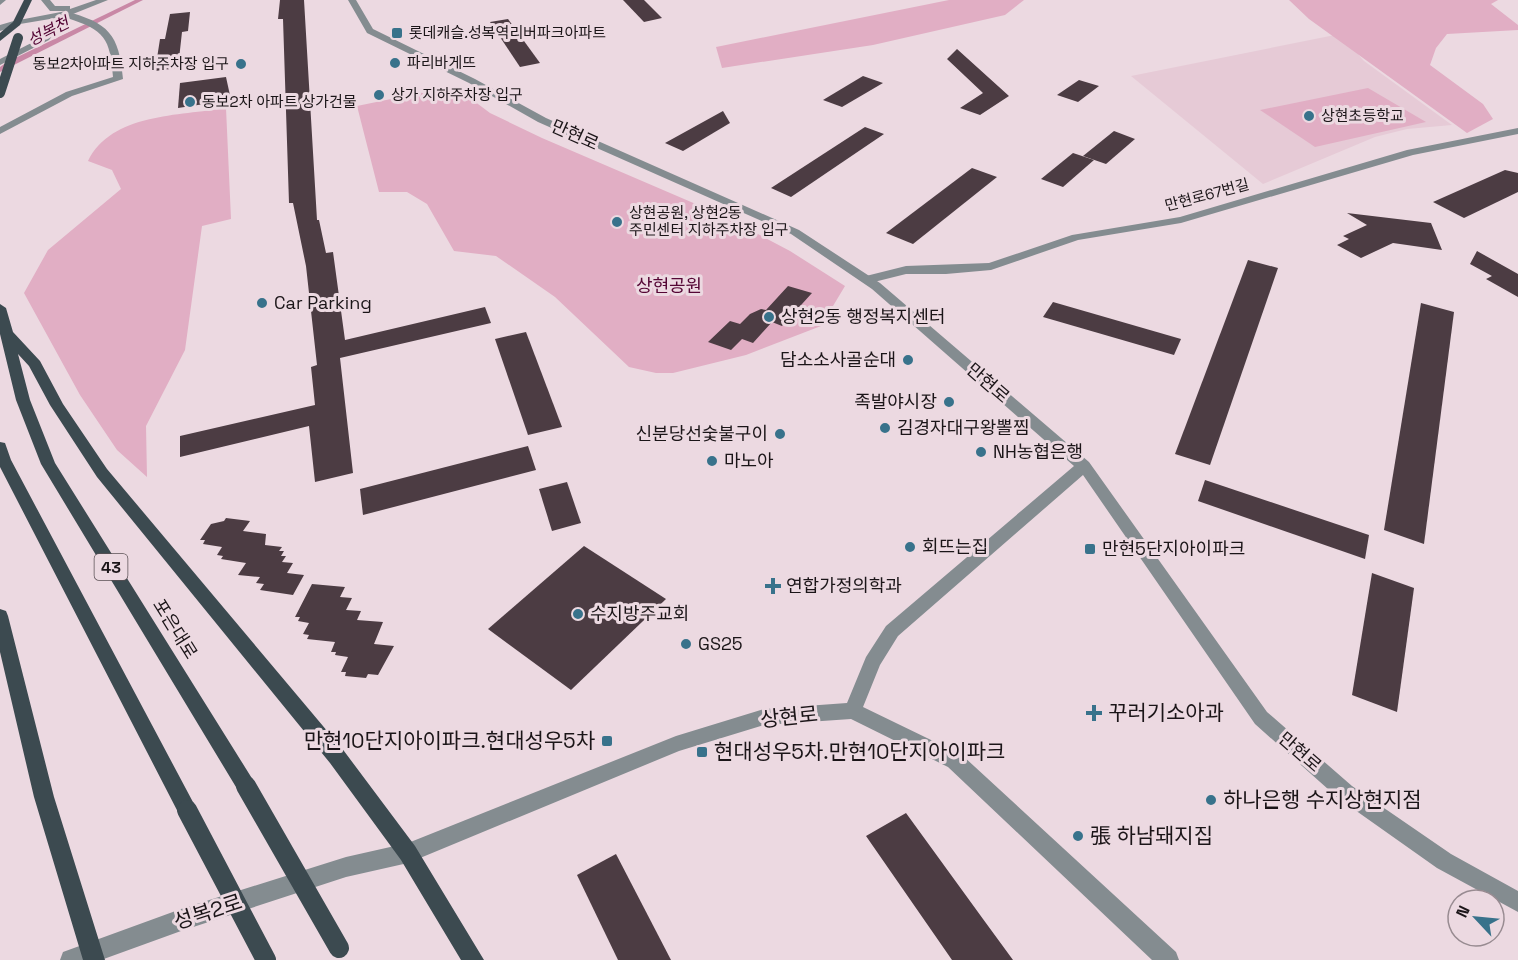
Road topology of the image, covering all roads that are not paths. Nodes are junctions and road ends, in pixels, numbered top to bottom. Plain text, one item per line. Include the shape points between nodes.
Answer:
1 (28, 0) edge
2 (45, 0) edge
3 (99, 0) edge
4 (104, 0) edge
5 (352, 0) edge
6 (65, 14) junction
7 (17, 23) junction
8 (0, 28) edge
9 (0, 38) edge
10 (0, 62) edge
11 (0, 93) edge
12 (0, 131) edge
13 (1518, 132) edge
14 (866, 280) junction
15 (0, 308) edge
16 (7, 334) junction
17 (0, 447) edge
18 (1084, 466) junction
19 (0, 616) edge
20 (853, 711) junction
21 (408, 854) junction
22 (346, 867) joint
23 (1518, 902) edge
24 (85, 958) edge
25 (266, 960) edge
26 (344, 960) edge
27 (473, 960) edge
28 (1168, 960) edge

1 - 7 main road
2 - 3 street via 53,9
4 - 6 street
5 - 14 street, 만현로 via 370,31 403,49 463,76 542,120 795,232
6 - 7 street
6 - 10 street via 49,38
6 - 12 street via 112,37 118,79 69,94
7 - 8 street
7 - 9 main road
7 - 11 main road, bridge via 18,39
13 - 14 street, 만현로67번길 via 1411,152 1181,220 1076,237 991,266 906,270
14 - 18 street, 만현로
15 - 16 main road, 포은대로 / 43
16 - 21 main road via 35,364 102,473 337,757
16 - 26 main road, 포은대로 / 43, bridge via 23,400 48,464 246,786
17 - 25 main road, 43, bridge
18 - 20 street via 892,631 872,662
18 - 23 street, 만현로 via 1262,718 1354,798 1444,861
19 - 24 main road
20 - 21 street, 상현로 via 764,717 676,744
20 - 28 street, 상현로 via 955,761
21 - 22 street, 상현로
21 - 27 main road
22 - 24 street, 성복2로 via 181,920

